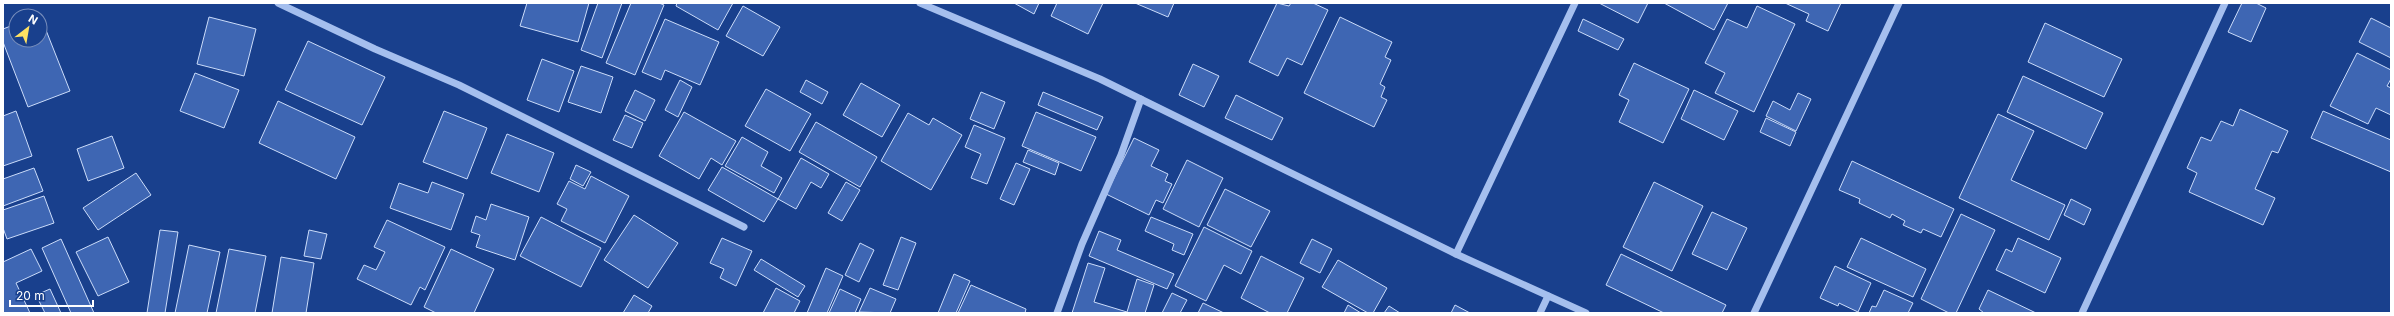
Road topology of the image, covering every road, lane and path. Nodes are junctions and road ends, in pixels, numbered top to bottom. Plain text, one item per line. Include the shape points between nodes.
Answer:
1 (278, 3) edge
2 (920, 3) edge
3 (1576, 3) edge
4 (1899, 3) edge
5 (2225, 3) edge
6 (1141, 99) junction
7 (744, 227) dead end
8 (1456, 254) junction
9 (1548, 296) junction
10 (1057, 313) edge
11 (1540, 313) edge
12 (1586, 313) edge
13 (1754, 313) edge
14 (2082, 313) edge

1 - 7 street via 459,85
2 - 6 street via 1100,79
3 - 8 street
4 - 13 street
5 - 14 street
6 - 8 street
6 - 10 street
8 - 9 street
9 - 11 street
9 - 12 street

